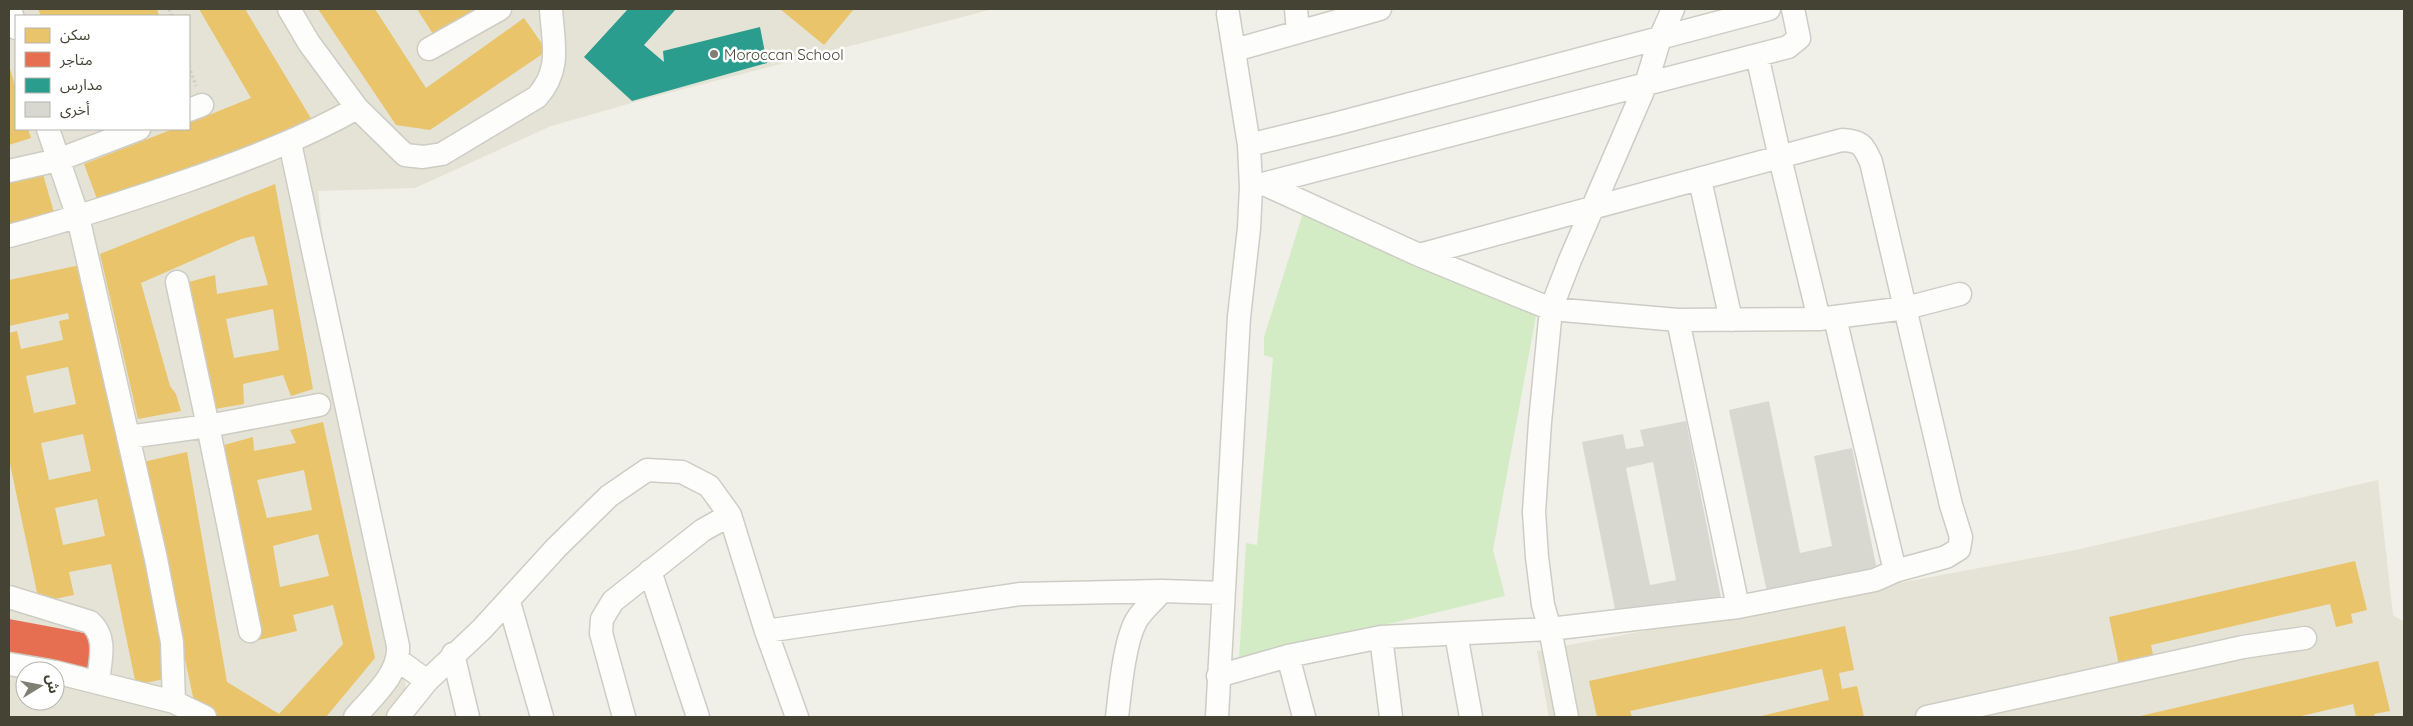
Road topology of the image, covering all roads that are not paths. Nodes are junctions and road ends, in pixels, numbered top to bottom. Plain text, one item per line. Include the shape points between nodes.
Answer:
1 (10, 9) edge
2 (289, 9) edge
3 (500, 9) edge
4 (551, 9) edge
5 (1296, 9) edge
6 (1380, 9) edge
7 (1673, 9) edge
8 (1769, 9) edge
9 (1793, 9) edge
10 (1228, 14) dead end
11 (15, 25) edge
12 (1298, 31) junction
13 (1660, 38) junction
14 (429, 50) dead end
15 (1235, 50) junction
16 (1757, 55) junction
17 (1646, 84) junction
18 (357, 108) junction
19 (48, 130) edge
20 (137, 130) edge
21 (290, 143) junction
22 (1250, 145) junction
23 (1780, 158) junction
24 (58, 160) junction
25 (9, 171) edge
26 (1700, 180) junction
27 (1258, 185) junction
28 (1593, 207) junction
29 (78, 217) junction
30 (9, 236) edge
31 (1419, 255) junction
32 (176, 282) dead end
33 (1960, 294) dead end
34 (1906, 308) junction
35 (1551, 309) junction
36 (1827, 318) junction
37 (1678, 320) junction
38 (1731, 320) junction
39 (319, 405) dead end
40 (208, 426) junction
41 (128, 437) junction
42 (730, 515) junction
43 (650, 570) junction
44 (1895, 571) junction
45 (1162, 591) junction
46 (1223, 593) junction
47 (9, 597) edge
48 (509, 602) junction
49 (1738, 607) junction
50 (1550, 629) junction
51 (766, 631) junction
52 (250, 632) dead end
53 (1456, 634) junction
54 (1381, 637) junction
55 (2305, 638) dead end
56 (453, 654) junction
57 (1288, 656) junction
58 (398, 660) junction
59 (65, 674) edge
60 (1218, 676) junction
61 (427, 681) junction
62 (98, 682) junction
63 (174, 702) junction
64 (205, 717) edge
65 (355, 717) edge
66 (398, 717) edge
67 (468, 717) edge
68 (542, 717) edge
69 (624, 717) edge
70 (698, 717) edge
71 (797, 717) edge
72 (1117, 717) edge
73 (1217, 717) edge
74 (1304, 717) edge
75 (1391, 717) edge
76 (1471, 717) edge
77 (1567, 717) edge
78 (1927, 717) edge

1 - 11 street
2 - 18 street via 309,43
3 - 14 street
4 - 18 street via 554,65 548,85 537,97 442,154 405,155
5 - 12 street
6 - 12 street
7 - 13 street
8 - 13 street
9 - 16 street via 1799,31 1796,42
10 - 15 street
12 - 15 street
13 - 17 street
13 - 22 street
15 - 22 street
16 - 17 street
16 - 23 street
17 - 27 street
17 - 28 street
18 - 21 street
19 - 24 street
20 - 24 street
21 - 29 street
21 - 58 street via 396,637
22 - 27 street
23 - 26 street
23 - 34 street via 1842,140 1856,141 1864,147 1871,162
23 - 36 street
24 - 25 street
24 - 29 street
26 - 28 street
26 - 38 street
27 - 31 street
27 - 46 street via 1249,228 1239,316
28 - 31 street
28 - 35 street
29 - 30 street
29 - 41 street
31 - 35 street
32 - 40 street
33 - 34 street
34 - 36 street
34 - 44 street via 1961,542 1957,551 1946,557
35 - 37 street
35 - 50 street via 1534,512 1543,605
36 - 38 street
36 - 44 street
37 - 38 street
37 - 49 street
39 - 40 street
40 - 41 street
40 - 52 street
41 - 63 street via 172,642
42 - 43 street via 703,530
42 - 48 street via 709,486 682,472 647,470 609,496 556,548
42 - 51 street
43 - 69 street via 614,601 602,620 601,633
43 - 70 street
44 - 49 street via 1875,580
45 - 46 street
45 - 51 street via 1020,594
45 - 72 street via 1136,620 1123,670
46 - 60 street
47 - 62 street via 90,622 98,628 102,640
48 - 56 street
48 - 68 street
49 - 50 street
50 - 53 street
50 - 77 street
51 - 71 street
53 - 54 street
53 - 76 street
54 - 57 street
54 - 75 street
55 - 78 street via 2227,651
56 - 61 street
56 - 67 street
57 - 60 street
57 - 74 street
58 - 61 street
58 - 65 street via 394,670
59 - 62 street
60 - 73 street
61 - 66 street
62 - 63 street
63 - 64 street

